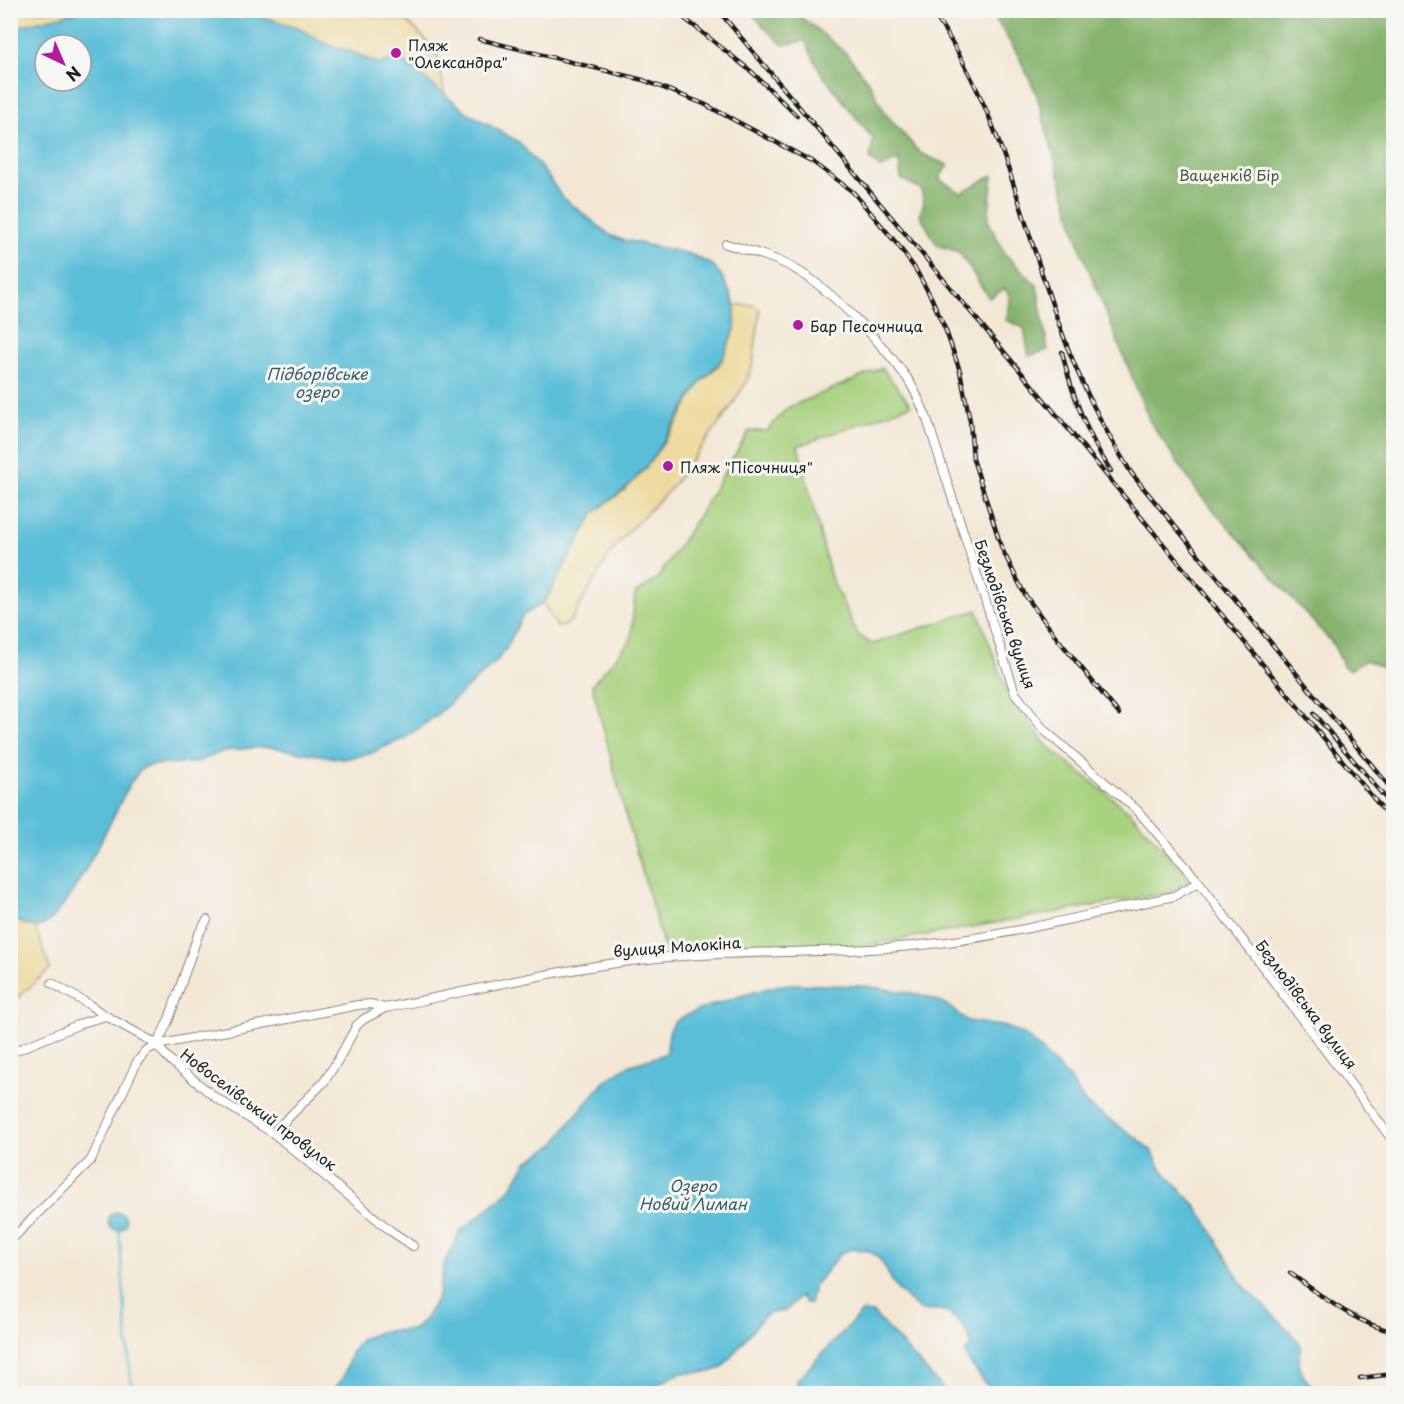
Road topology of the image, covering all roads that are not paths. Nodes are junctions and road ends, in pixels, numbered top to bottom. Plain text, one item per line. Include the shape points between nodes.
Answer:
1 (726, 244) dead end
2 (1199, 882) junction
3 (207, 920) dead end
4 (52, 983) dead end
5 (385, 1008) junction
6 (106, 1016) junction
7 (157, 1045) junction
8 (10, 1053) edge
9 (273, 1133) junction
10 (1394, 1142) edge
11 (10, 1241) edge
12 (413, 1246) dead end

1 - 2 street, Безлюдівська вулиця via 784,263 808,278 873,338 907,378 927,419 1015,693 1044,730 1137,810
2 - 5 street, вулиця Молокіна via 1174,896 964,940 844,952 656,958
2 - 10 street, Безлюдівська вулиця
3 - 7 street
4 - 6 street, Новоселівський провулок
5 - 7 street, вулиця Молокіна via 358,1005
5 - 9 street via 357,1025 324,1082
6 - 7 street, Новоселівський провулок
6 - 8 street
7 - 9 street, Новоселівський провулок via 216,1098
7 - 11 street via 137,1062 91,1160
9 - 12 street, Новоселівський провулок

